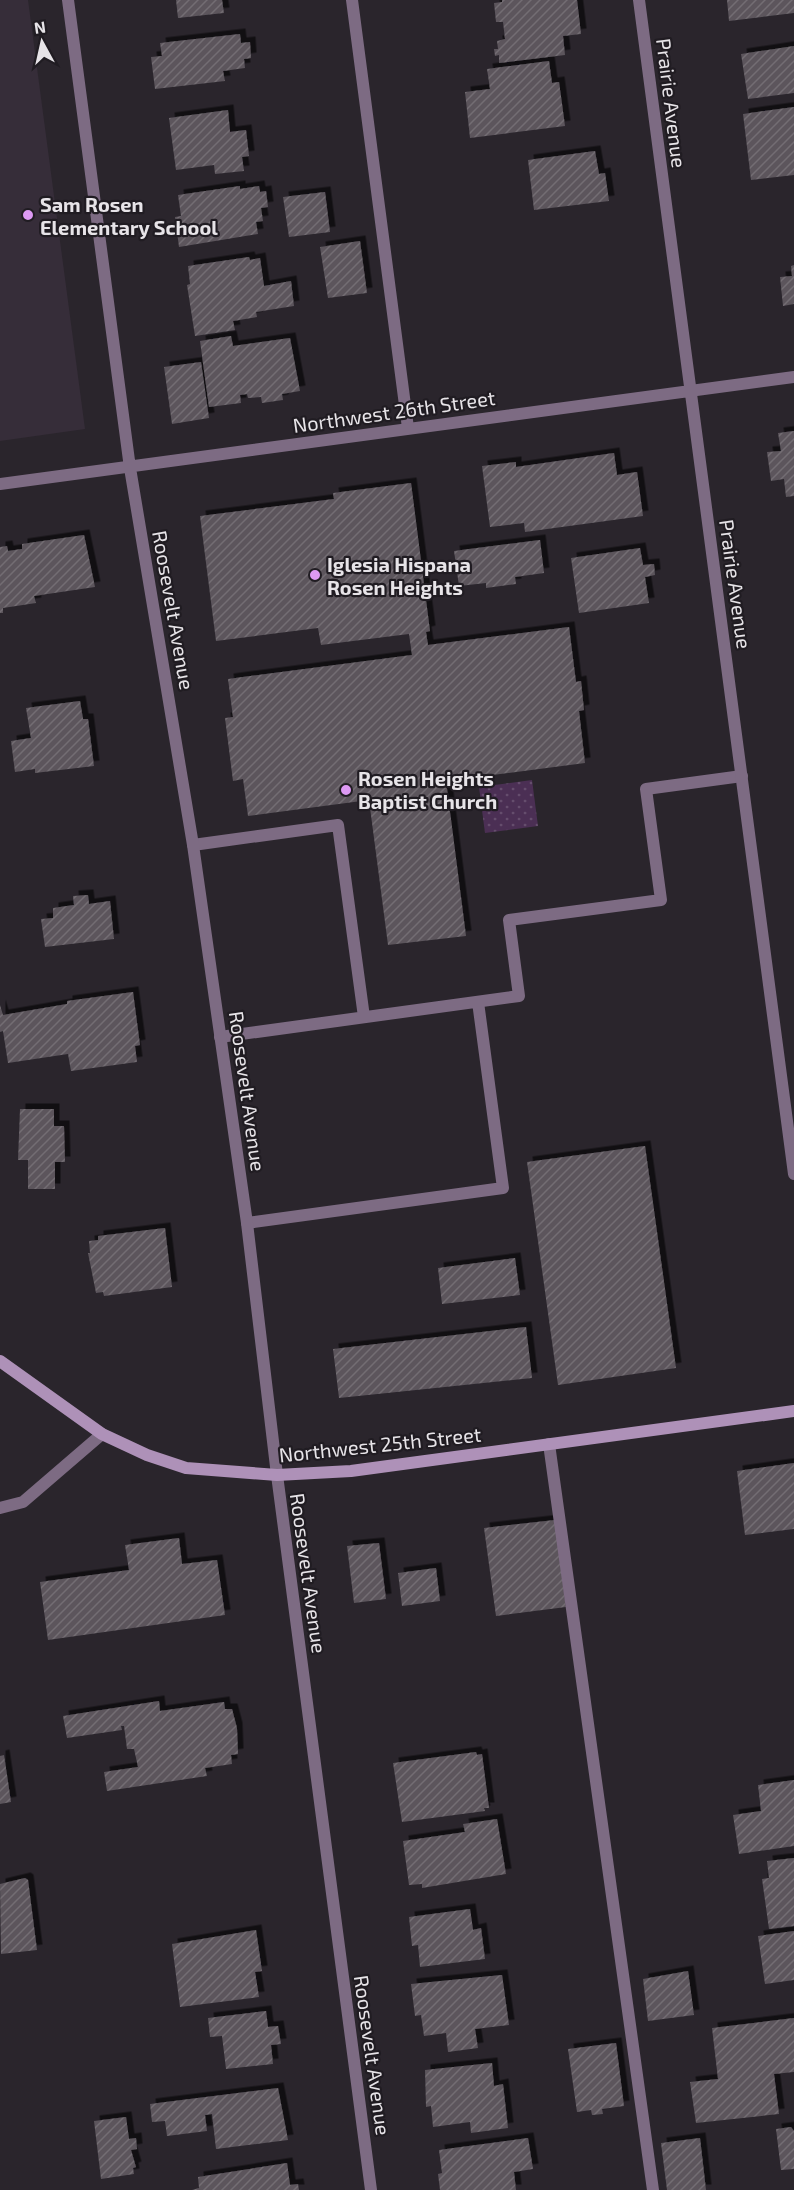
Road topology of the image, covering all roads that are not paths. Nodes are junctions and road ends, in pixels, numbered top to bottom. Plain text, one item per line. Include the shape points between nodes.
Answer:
1 (68, 0) edge
2 (352, 0) edge
3 (639, 0) edge
4 (794, 377) edge
5 (690, 391) junction
6 (408, 428) junction
7 (130, 468) junction
8 (0, 484) edge
9 (742, 777) junction
10 (193, 845) junction
11 (478, 1002) junction
12 (364, 1017) junction
13 (220, 1037) junction
14 (791, 1124) edge
15 (794, 1174) edge
16 (247, 1223) junction
17 (0, 1361) edge
18 (794, 1411) edge
19 (102, 1434) junction
20 (549, 1444) junction
21 (277, 1475) junction
22 (0, 1508) edge
23 (371, 2190) edge
24 (653, 2190) edge

1 - 7 street, Roosevelt Avenue
2 - 6 street
3 - 5 street, Prairie Avenue
4 - 5 street, Northwest 26th Street
5 - 6 street, Northwest 26th Street
5 - 9 street, Prairie Avenue
6 - 7 street, Northwest 26th Street
7 - 8 street, Northwest 26th Street
7 - 10 street, Roosevelt Avenue
9 - 11 street via 646,789 662,900 509,920 519,996
9 - 14 street, Prairie Avenue
10 - 12 street via 338,825
10 - 13 street, Roosevelt Avenue
11 - 12 street
11 - 16 street via 503,1188
12 - 13 street
13 - 16 street, Roosevelt Avenue
14 - 15 street, Prairie Avenue
16 - 21 street, Roosevelt Avenue
17 - 19 street, Northwest 25th Street
18 - 20 street, Northwest 25th Street
19 - 21 street, Northwest 25th Street via 186,1468
19 - 22 street via 23,1502
20 - 21 street, Northwest 25th Street via 351,1471
20 - 24 street
21 - 23 street, Roosevelt Avenue

